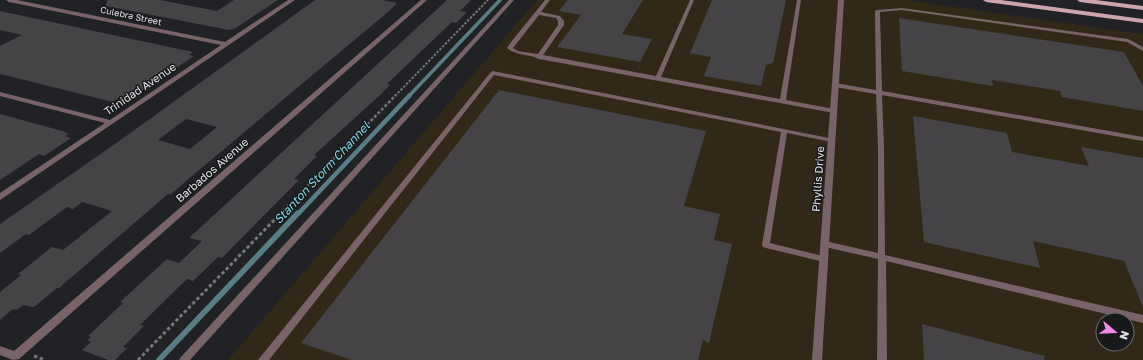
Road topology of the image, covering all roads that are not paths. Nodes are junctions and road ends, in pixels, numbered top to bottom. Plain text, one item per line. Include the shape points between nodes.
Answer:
1 (9, 0) edge
2 (292, 0) edge
3 (424, 0) edge
4 (512, 0) edge
5 (548, 0) edge
6 (692, 0) edge
7 (799, 0) edge
8 (841, 0) edge
9 (986, 0) edge
10 (1080, 0) edge
11 (1143, 8) edge
12 (537, 13) junction
13 (1143, 22) edge
14 (226, 44) junction
15 (1143, 49) edge
16 (540, 57) junction
17 (658, 78) junction
18 (835, 85) junction
19 (878, 92) junction
20 (0, 94) edge
21 (783, 101) junction
22 (834, 111) junction
23 (110, 122) junction
24 (784, 131) junction
25 (1143, 139) edge
26 (832, 140) junction
27 (0, 197) edge
28 (825, 244) junction
29 (882, 258) junction
30 (824, 260) junction
31 (1143, 319) edge
32 (0, 350) edge
33 (184, 360) edge
34 (263, 360) edge
35 (818, 360) edge
36 (882, 360) edge

1 - 14 street, Culebra Street
2 - 14 street, Trinidad Avenue
3 - 32 street, Barbados Avenue via 15,356
4 - 33 lane
5 - 12 lane
6 - 17 lane
7 - 21 lane
8 - 18 street, Phyllis Drive
9 - 13 main road
10 - 11 main road
12 - 16 lane via 558,17 561,21 561,25
12 - 16 lane via 510,48 516,52
14 - 23 street, Trinidad Avenue
15 - 19 lane via 1128,41 902,9 878,11
16 - 17 lane
17 - 21 lane
18 - 19 lane
18 - 22 street, Phyllis Drive
19 - 25 lane
19 - 29 lane
20 - 23 street
21 - 22 lane
22 - 26 street, Phyllis Drive
23 - 27 street, Trinidad Avenue
24 - 26 lane
24 - 30 lane via 766,245
24 - 34 lane via 493,72
26 - 28 street, Phyllis Drive
28 - 29 lane
28 - 30 street, Phyllis Drive
29 - 31 lane
29 - 36 lane
30 - 35 street, Phyllis Drive

